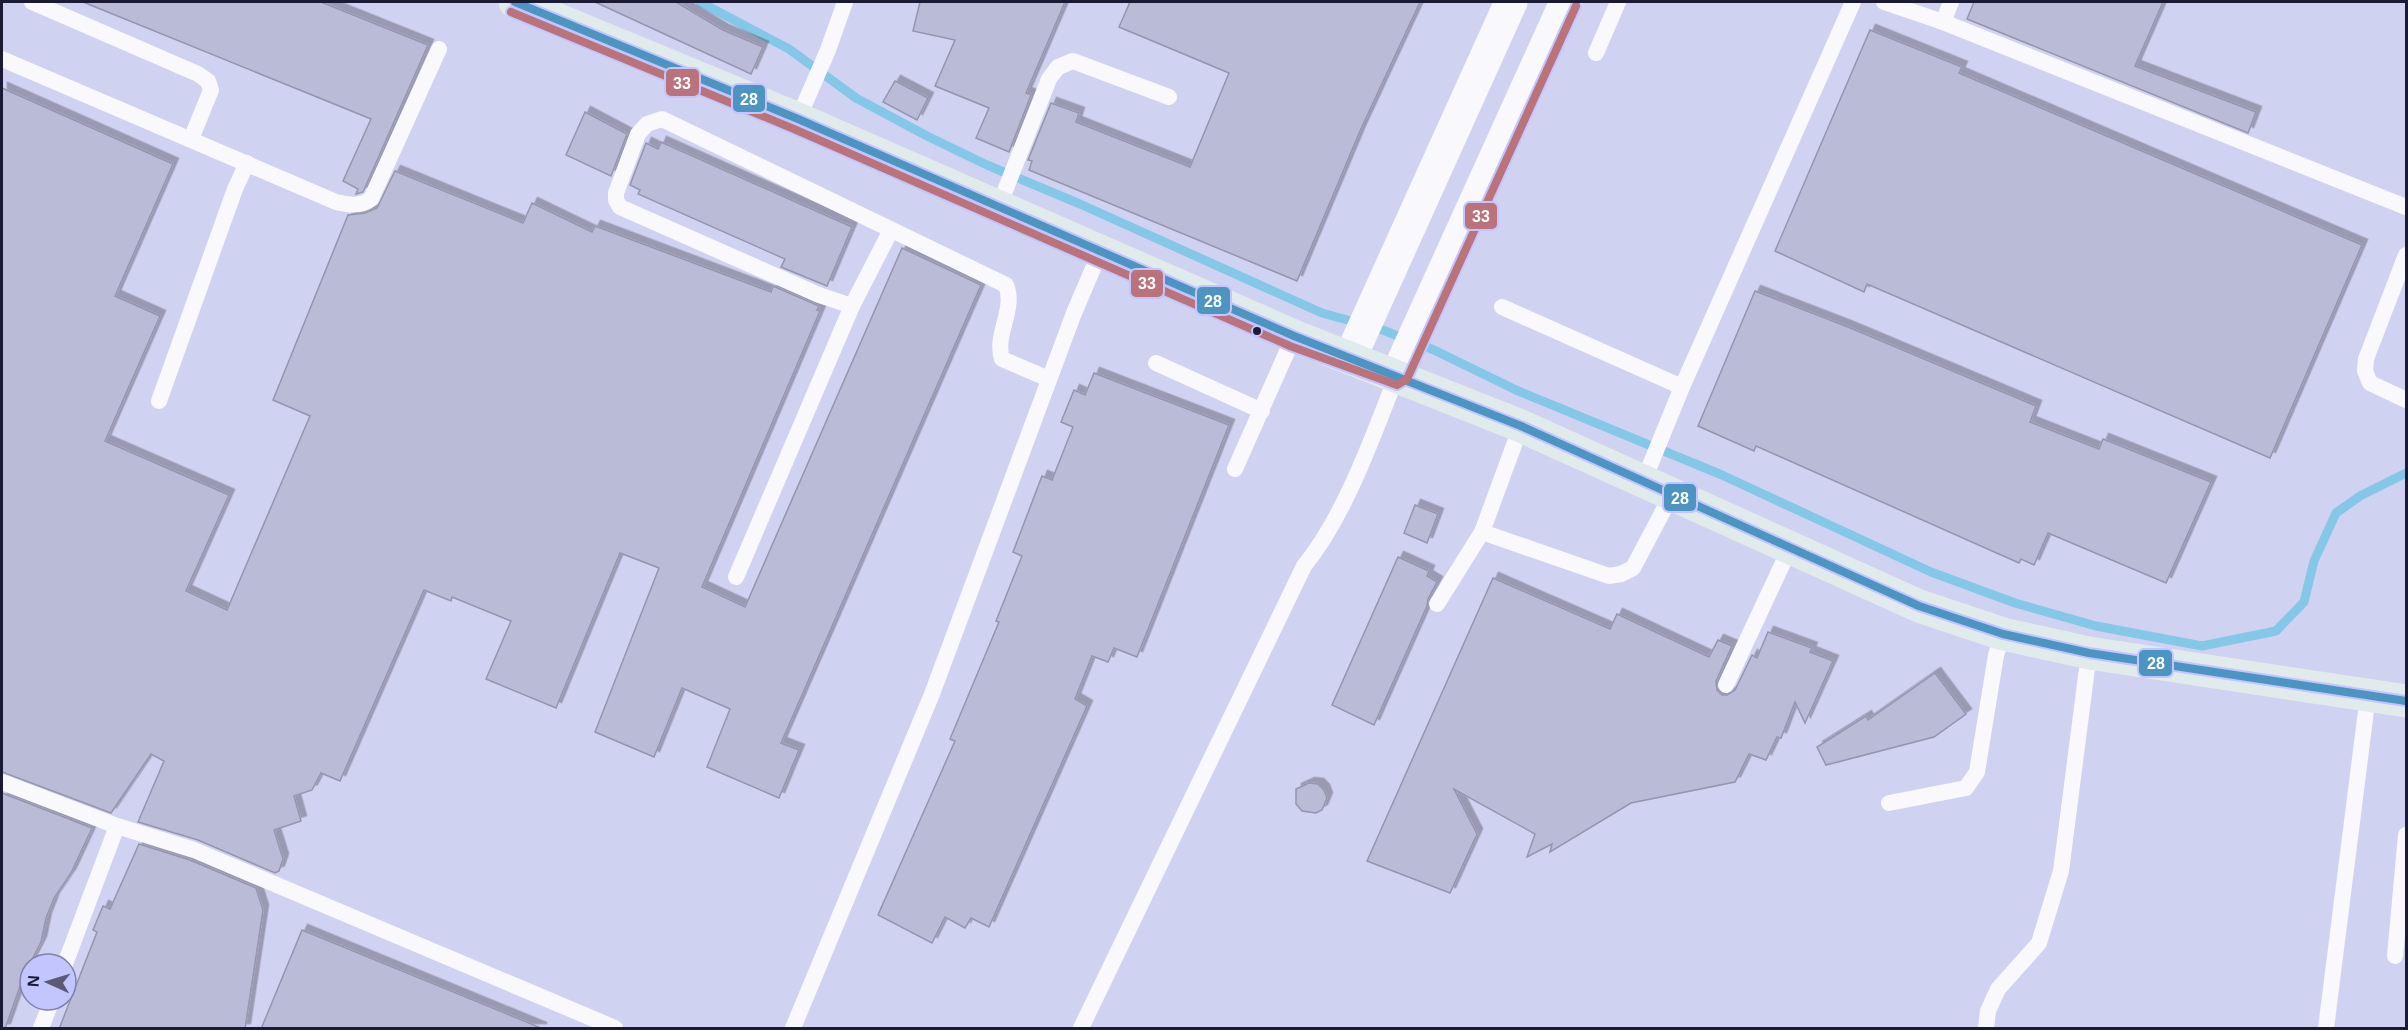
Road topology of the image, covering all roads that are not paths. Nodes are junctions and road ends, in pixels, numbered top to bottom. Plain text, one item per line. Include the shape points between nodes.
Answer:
1 (32, 2) edge
2 (515, 2) edge
3 (845, 2) edge
4 (1511, 2) edge
5 (1566, 2) edge
6 (1618, 2) edge
7 (1853, 2) edge
8 (1884, 2) edge
9 (1951, 2) edge
10 (1943, 22) junction
11 (439, 49) dead end
12 (1596, 53) dead end
13 (2, 59) edge
14 (1169, 97) dead end
15 (798, 119) junction
16 (192, 139) junction
17 (247, 163) junction
18 (1008, 186) junction
19 (2406, 207) edge
20 (891, 230) junction
21 (1100, 252) junction
22 (2406, 255) edge
23 (852, 306) junction
24 (1502, 307) dead end
25 (1361, 333) junction
26 (1294, 336) junction
27 (1407, 351) junction
28 (1156, 363) dead end
29 (1049, 379) junction
30 (1682, 387) junction
31 (2406, 400) edge
32 (159, 401) dead end
33 (1262, 411) junction
34 (1521, 426) junction
35 (1235, 469) dead end
36 (1656, 478) junction
37 (1482, 532) junction
38 (1790, 548) junction
39 (736, 577) dead end
40 (1437, 604) dead end
41 (2003, 634) junction
42 (2089, 653) junction
43 (1726, 685) dead end
44 (2368, 695) junction
45 (2406, 701) edge
46 (2, 782) edge
47 (1889, 803) dead end
48 (117, 826) junction
49 (2406, 835) edge
50 (70, 952) edge
51 (2395, 956) dead end
52 (47, 1012) edge
53 (41, 1028) edge
54 (615, 1029) edge
55 (793, 1029) edge
56 (1081, 1029) edge
57 (1986, 1029) edge
58 (2326, 1029) edge

1 - 16 lane via 208,81 211,90
2 - 15 main road
3 - 15 lane
4 - 25 street
5 - 27 street
6 - 12 lane
7 - 30 lane
8 - 10 lane
9 - 10 lane
10 - 19 lane
11 - 17 lane via 371,199 364,204 336,202
13 - 16 lane
14 - 18 lane via 1073,61 1058,67 1049,79
15 - 18 main road
16 - 17 lane
17 - 32 lane
18 - 21 main road
20 - 23 lane
20 - 23 lane via 662,119 647,124 638,134 616,193 620,207
20 - 29 lane via 1006,285 1002,359
21 - 26 main road
21 - 29 lane
22 - 31 lane via 2366,359 2365,371 2370,383
23 - 39 lane
24 - 30 lane
25 - 26 main road
25 - 27 main road
26 - 33 lane
27 - 34 main road
27 - 56 lane via 1373,436 1323,542 1304,566
28 - 33 lane
29 - 55 lane via 932,694
30 - 36 lane via 1660,441
33 - 35 lane
34 - 36 main road
34 - 37 lane
36 - 37 lane via 1633,568 1621,574 1609,576
36 - 38 main road
37 - 40 lane
38 - 41 main road via 1919,606
38 - 43 lane
41 - 42 main road
41 - 47 lane via 1977,772 1966,788
42 - 44 main road
42 - 57 lane via 2061,871 2039,943 1998,989 1988,1011
44 - 45 main road
44 - 58 lane
46 - 48 lane
48 - 50 lane
48 - 54 lane via 194,850
49 - 51 lane
52 - 53 lane

